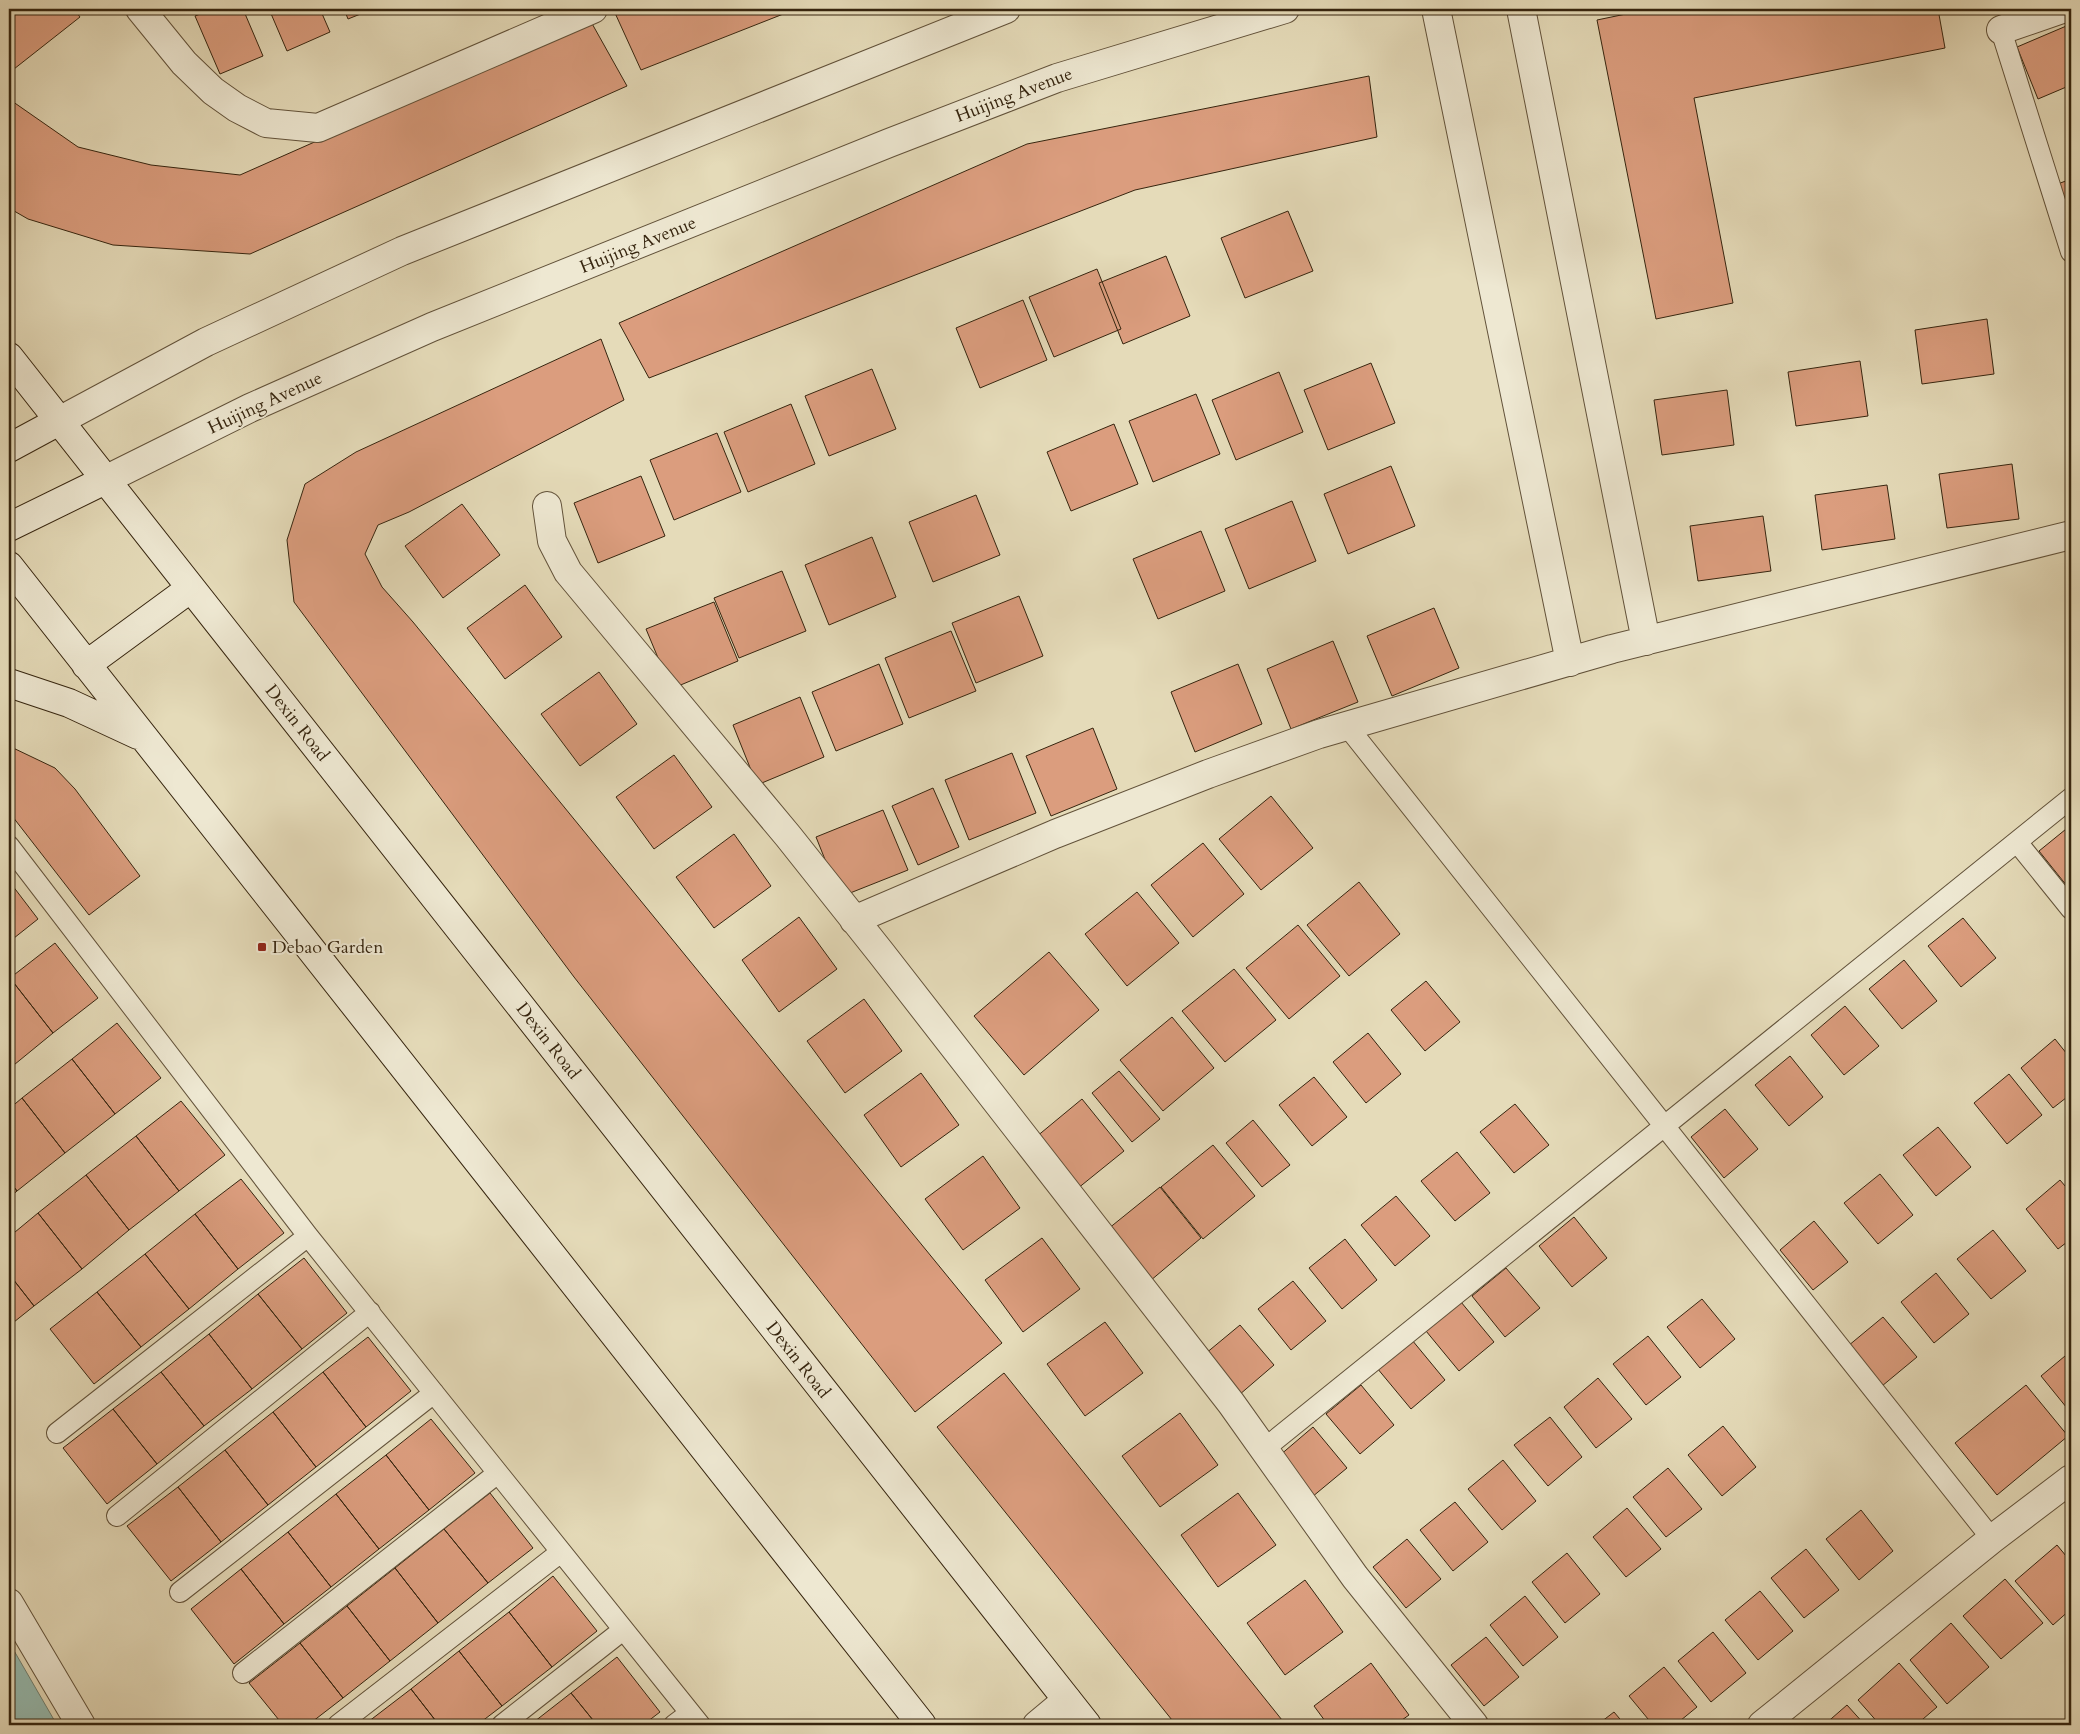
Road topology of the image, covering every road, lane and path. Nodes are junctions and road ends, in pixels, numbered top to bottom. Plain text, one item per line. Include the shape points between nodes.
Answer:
1 (140, 9) edge
2 (593, 9) edge
3 (1006, 9) edge
4 (1286, 9) edge
5 (1436, 9) edge
6 (1521, 9) edge
7 (2062, 9) edge
8 (2001, 30) joint
9 (2071, 252) edge
10 (9, 357) edge
11 (59, 421) junction
12 (9, 448) edge
13 (105, 480) junction
14 (547, 506) dead end
15 (9, 527) edge
16 (2071, 535) edge
17 (9, 566) edge
18 (191, 588) junction
19 (1646, 641) junction
20 (1570, 662) junction
21 (86, 664) junction
22 (9, 683) edge
23 (1347, 726) junction
24 (144, 738) junction
25 (2071, 798) edge
26 (2017, 842) junction
27 (9, 846) edge
28 (2071, 909) edge
29 (854, 920) junction
30 (1664, 1126) junction
31 (308, 1236) junction
32 (370, 1312) junction
33 (434, 1393) junction
34 (57, 1433) dead end
35 (1264, 1449) junction
36 (498, 1473) junction
37 (2071, 1479) edge
38 (117, 1516) dead end
39 (1992, 1539) junction
40 (561, 1552) junction
41 (180, 1592) dead end
42 (9, 1603) edge
43 (623, 1630) junction
44 (243, 1674) dead end
45 (1067, 1700) junction
46 (695, 1719) edge
47 (81, 1725) edge
48 (338, 1725) edge
49 (502, 1725) edge
50 (674, 1725) edge
51 (922, 1725) edge
52 (1037, 1725) edge
53 (1087, 1725) edge
54 (1474, 1725) edge
55 (1762, 1725) edge

1 - 2 street via 184,63 213,91 237,108 266,123 318,128
3 - 11 street via 402,251 206,342
4 - 13 street, Huijing Avenue via 1057,78 889,143 432,327 250,408
5 - 20 street
6 - 19 street
7 - 8 street
8 - 9 lane
10 - 11 street, Dexin Road
11 - 12 street
11 - 13 street, Dexin Road
13 - 15 street, Huijing Avenue
13 - 18 street, Dexin Road
14 - 29 street via 552,542 568,572
16 - 19 street
17 - 21 street
18 - 21 street
18 - 45 street, Dexin Road
19 - 20 street
20 - 23 street
21 - 24 street
22 - 24 street via 69,703
23 - 29 street via 1208,774 1073,826
23 - 30 lane
24 - 51 street
25 - 26 lane
26 - 28 lane
26 - 30 lane
27 - 31 lane
29 - 35 street via 1231,1402
30 - 35 lane
30 - 39 lane
31 - 32 lane
31 - 34 lane
32 - 33 lane
32 - 38 lane
33 - 36 lane
33 - 41 lane
35 - 54 street via 1355,1578
36 - 40 lane
36 - 44 lane
37 - 39 street
39 - 55 street
40 - 43 lane
40 - 48 lane
42 - 47 street
43 - 46 lane
43 - 49 lane
45 - 52 street
45 - 53 street, Dexin Road
46 - 50 lane

